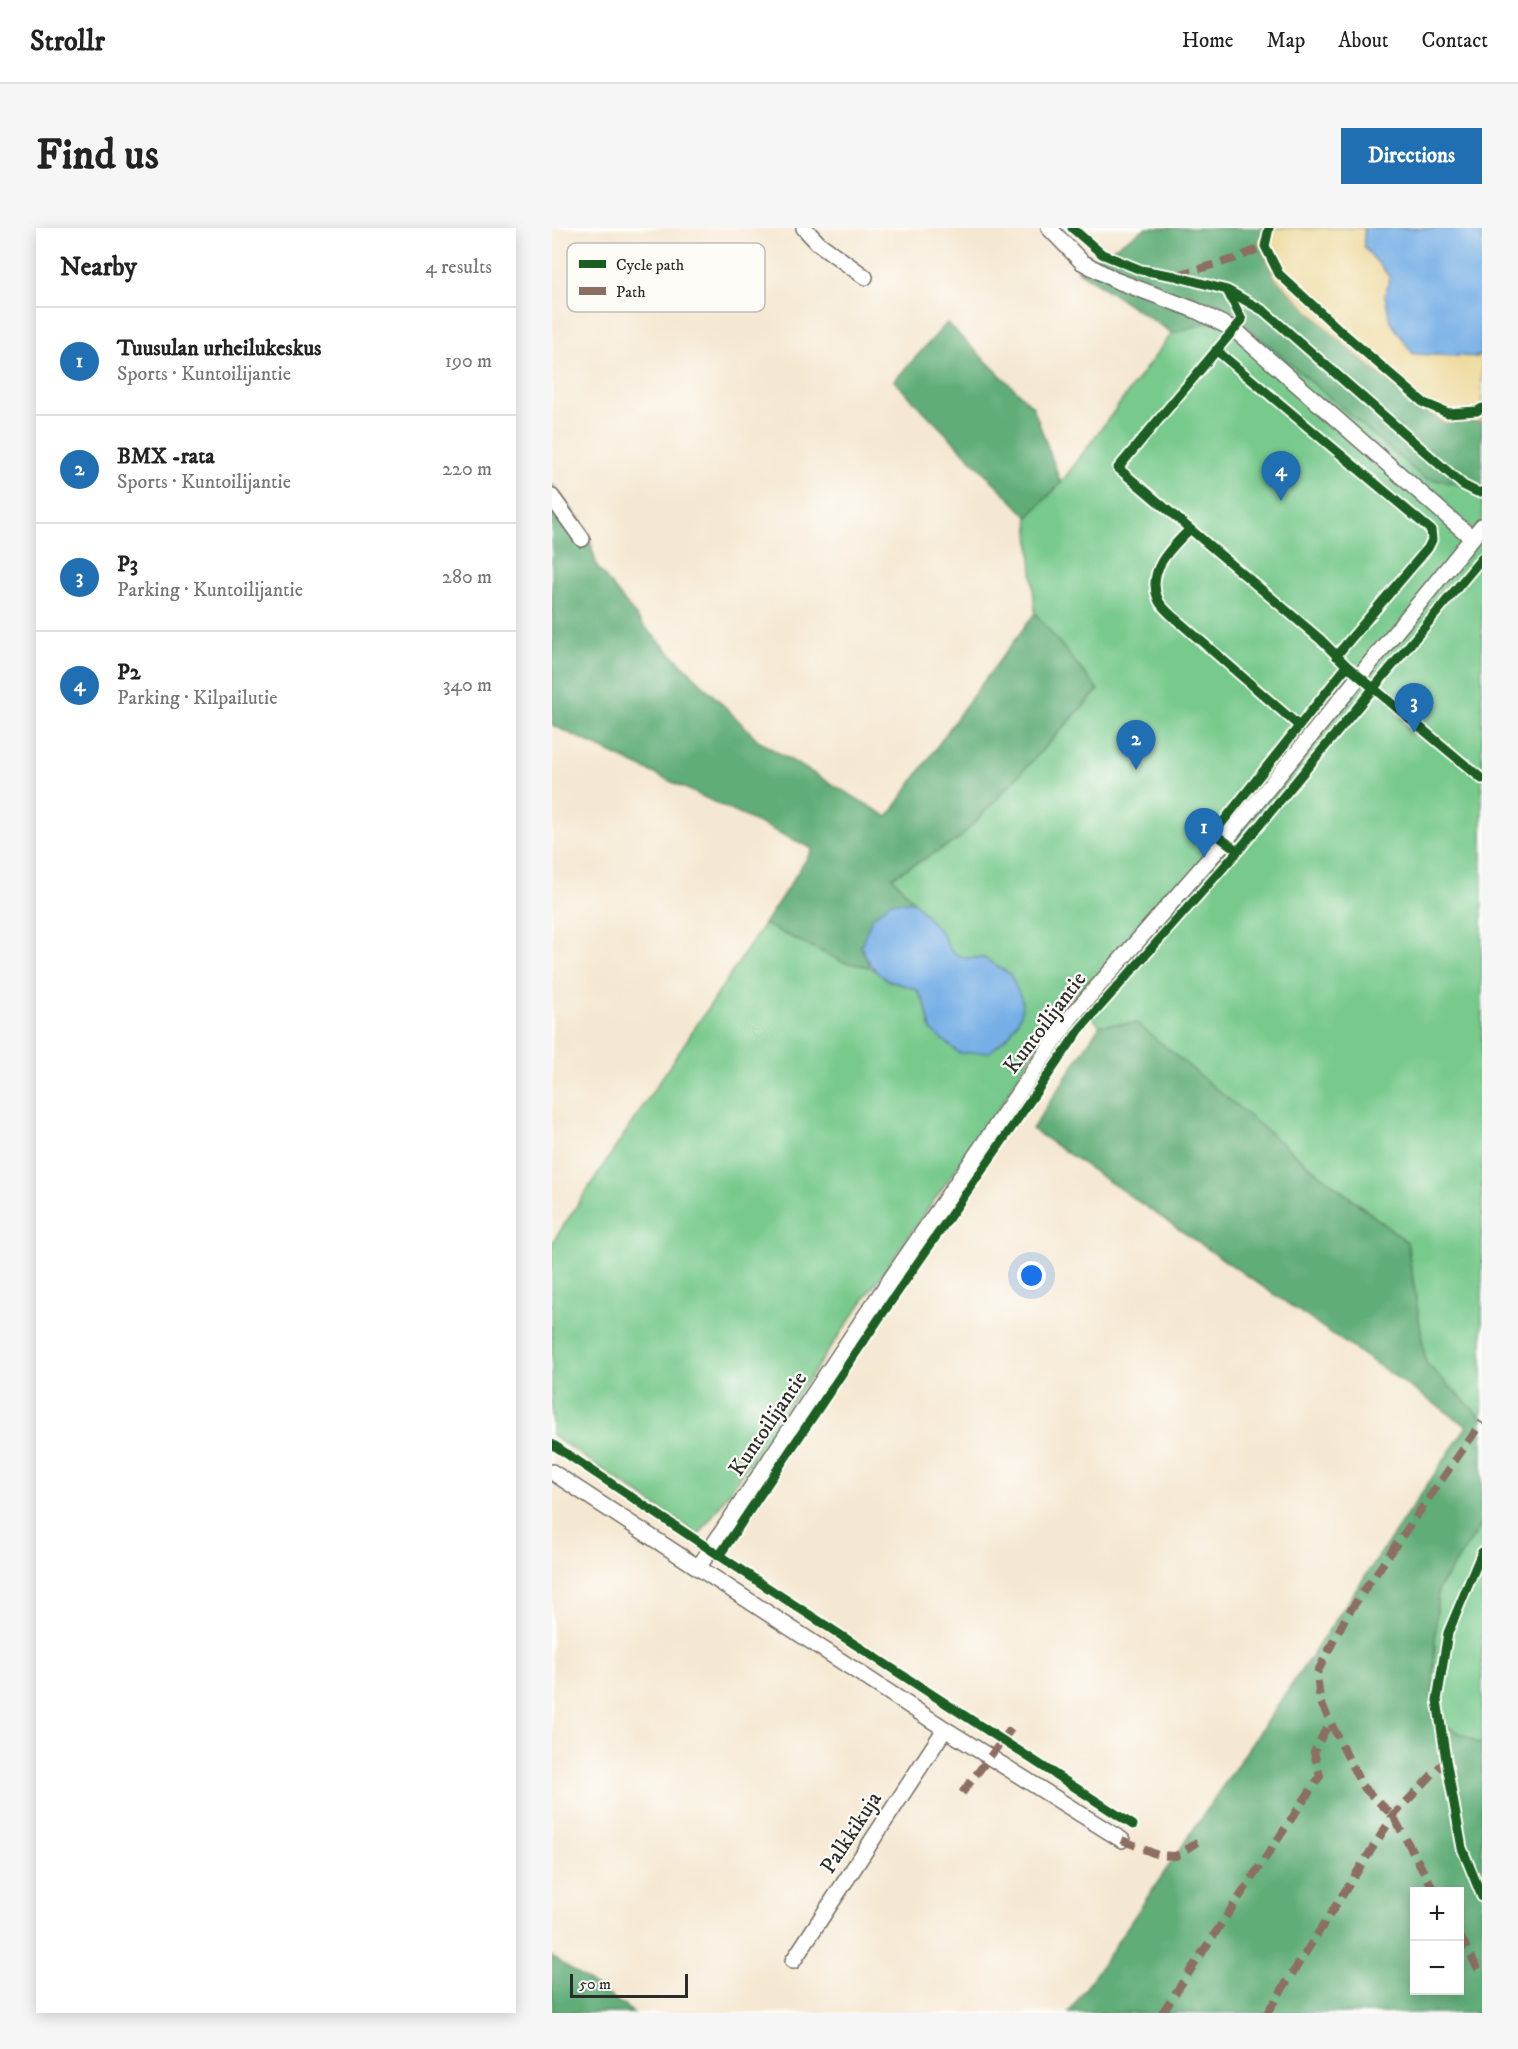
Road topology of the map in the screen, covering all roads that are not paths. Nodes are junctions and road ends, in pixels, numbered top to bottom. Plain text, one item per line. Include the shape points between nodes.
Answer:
1 (804, 228) edge
2 (1049, 228) edge
3 (865, 277) dead end
4 (552, 497) edge
5 (1477, 532) edge
6 (582, 539) dead end
7 (552, 1473) edge
8 (698, 1568) junction
9 (945, 1729) junction
10 (1122, 1840) dead end
11 (792, 1961) dead end

1 - 3 street
2 - 5 street via 1082,262 1098,272 1235,330
4 - 6 street
5 - 8 street, Kuntoilijantie via 1225,841 1070,1018
7 - 8 street
8 - 9 street
9 - 10 street
9 - 11 street, Palkkikuja

